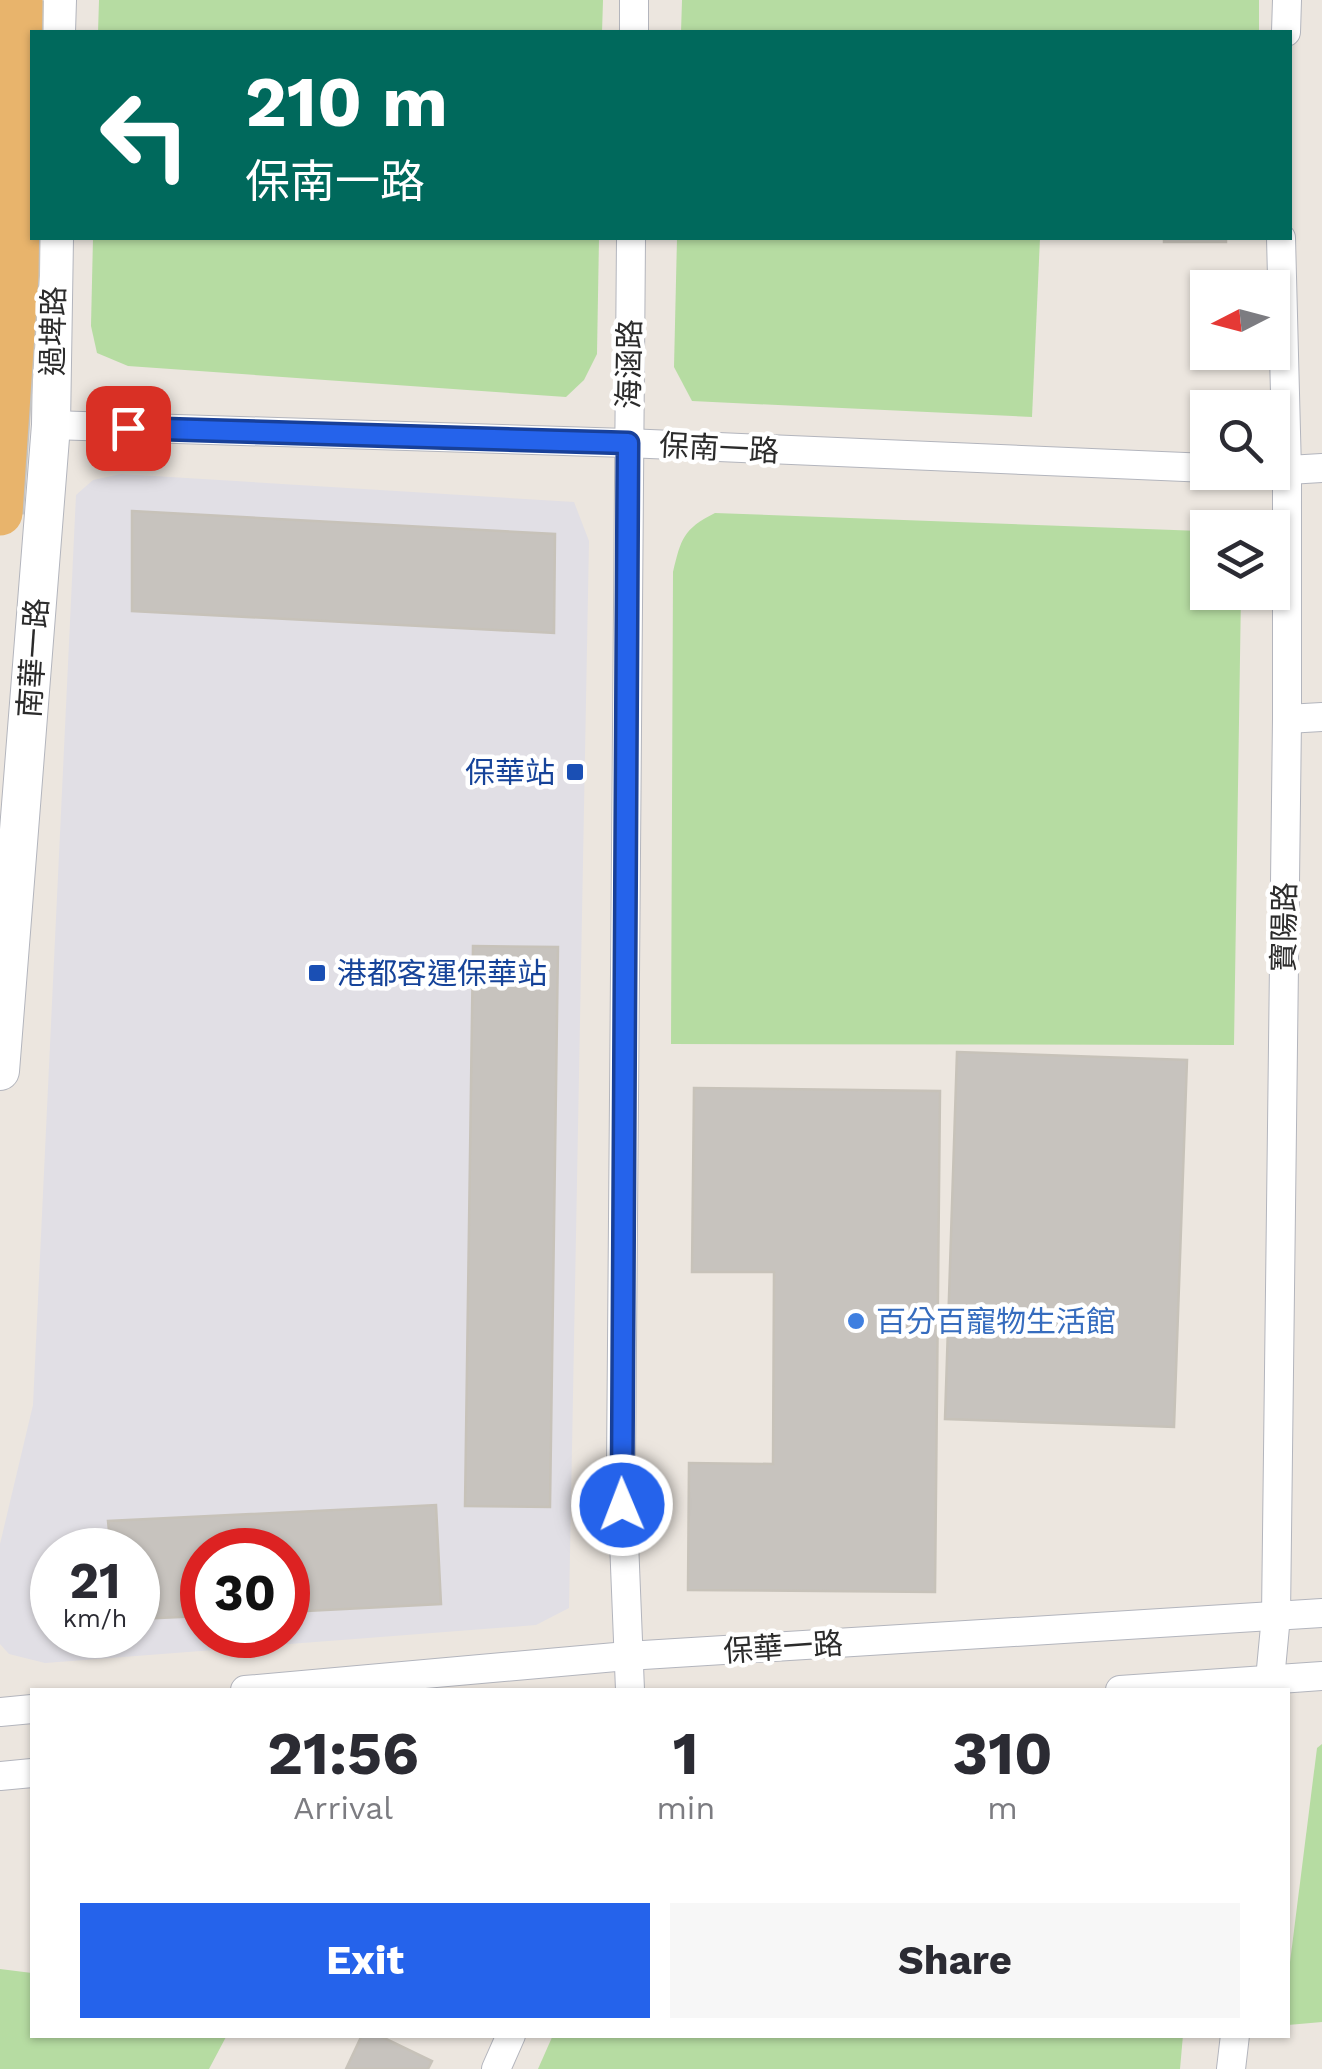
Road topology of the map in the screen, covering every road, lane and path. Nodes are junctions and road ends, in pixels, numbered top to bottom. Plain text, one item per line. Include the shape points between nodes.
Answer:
1 (20, 0) edge
2 (56, 0) edge
3 (634, 0) edge
4 (1287, 0) edge
5 (56, 30) edge
6 (634, 30) edge
7 (1286, 30) edge
8 (54, 240) edge
9 (630, 240) edge
10 (1280, 240) edge
11 (1280, 390) edge
12 (52, 425) junction
13 (628, 443) junction
14 (1190, 467) edge
15 (1322, 468) edge
16 (1290, 470) edge
17 (1281, 490) edge
18 (0, 513) edge
19 (1322, 717) edge
20 (1287, 718) junction
21 (0, 1071) edge
22 (1322, 1613) edge
23 (1276, 1616) junction
24 (627, 1656) junction
25 (1322, 1676) edge
26 (1270, 1685) edge
27 (267, 1688) edge
28 (630, 1688) edge
29 (1180, 1688) edge
30 (30, 1709) edge
31 (0, 1712) edge
32 (30, 1774) edge
33 (0, 1776) edge
34 (511, 2038) edge
35 (1235, 2038) edge
36 (496, 2069) edge
37 (1232, 2069) edge

1 - 18 highway, bridge via 16,274
2 - 5 main road
3 - 6 street
4 - 7 street
8 - 12 main road, 過埤路
9 - 13 street, 海涵路
10 - 11 street, 寶陽路
12 - 13 street, 保南一路
12 - 21 main road, 南華一路
13 - 14 street, 保南一路
13 - 24 street, 海涵路 via 621,1467
15 - 16 street
17 - 20 street, 寶陽路
19 - 20 street
20 - 23 street, 寶陽路
22 - 23 street, 保華一路
23 - 24 street, 保華一路
23 - 26 street, 寶陽路
24 - 27 street, 保華一路
24 - 28 street, 海涵路
25 - 26 street
26 - 29 street
30 - 31 street
32 - 33 street
34 - 36 street
35 - 37 street

